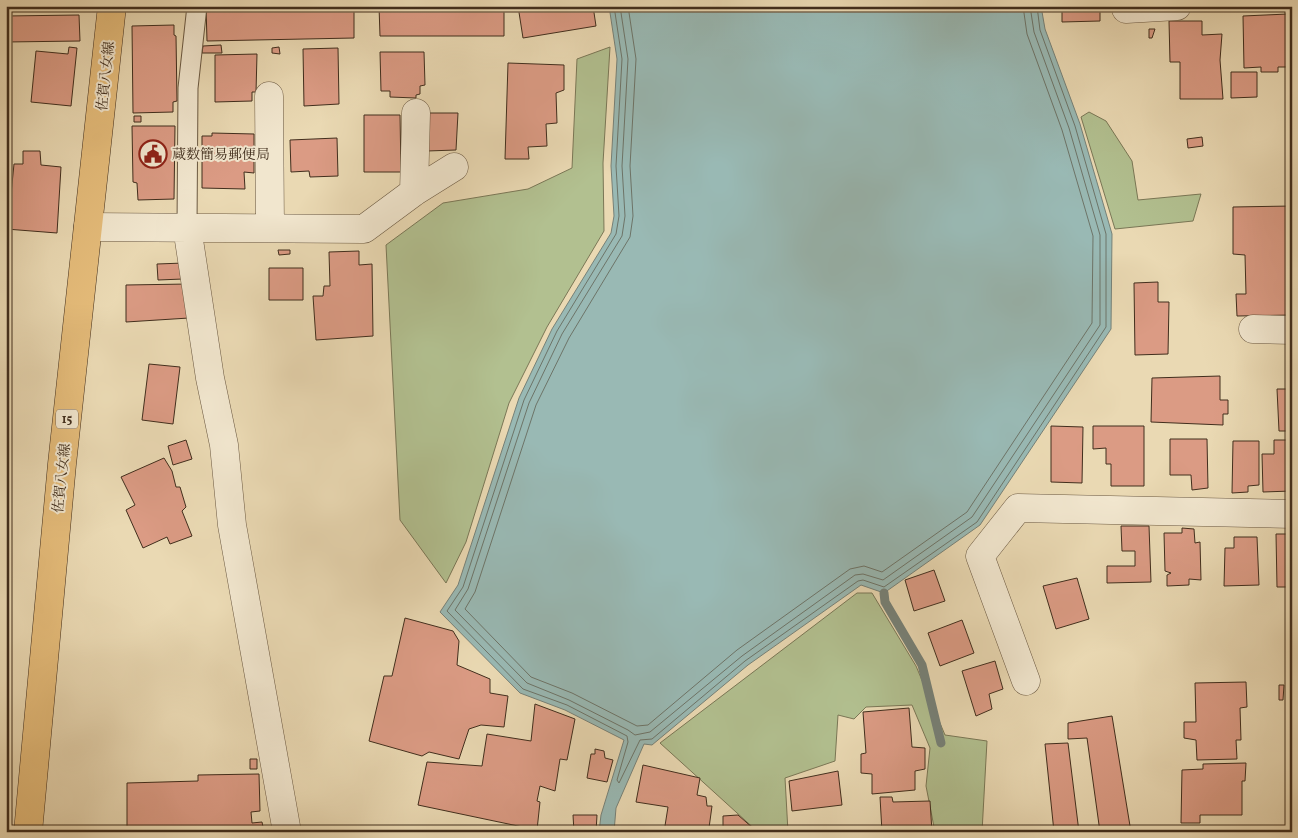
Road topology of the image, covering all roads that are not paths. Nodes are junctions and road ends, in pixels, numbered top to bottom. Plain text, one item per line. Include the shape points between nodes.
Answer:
1 (112, 6) edge
2 (197, 6) edge
3 (1177, 6) edge
4 (1126, 9) dead end
5 (269, 96) dead end
6 (416, 113) dead end
7 (454, 167) dead end
8 (414, 192) junction
9 (88, 227) junction
10 (187, 227) junction
11 (270, 228) junction
12 (1253, 329) dead end
13 (1292, 330) edge
14 (1292, 514) edge
15 (1026, 681) dead end
16 (28, 832) edge
17 (287, 832) edge

1 - 9 main road, 佐賀八女線 / 15
2 - 10 lane via 188,88
3 - 4 street
5 - 11 street
6 - 8 street
7 - 8 street
8 - 11 street via 364,229
9 - 10 street
9 - 16 main road, 佐賀八女線 / 15
10 - 11 street
10 - 17 street via 210,378 224,445 232,525
12 - 13 street
14 - 15 street via 1018,508 980,556

